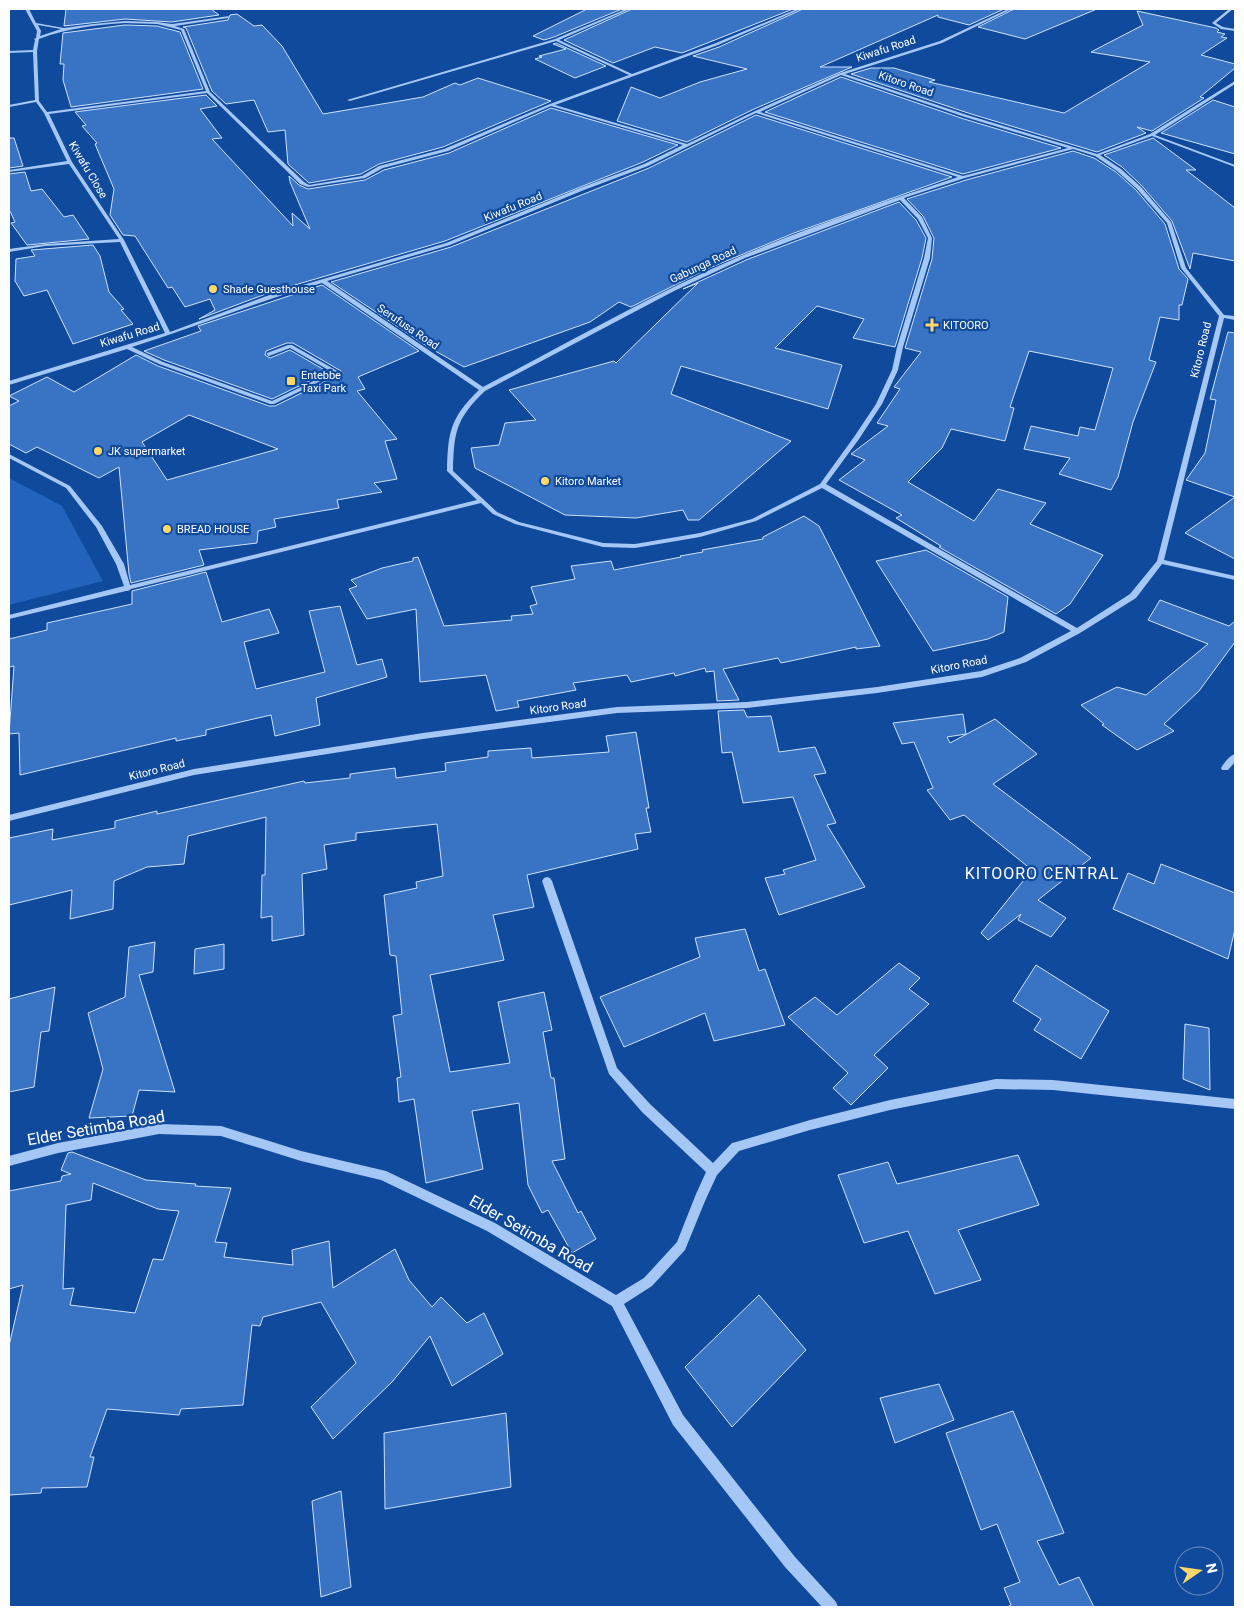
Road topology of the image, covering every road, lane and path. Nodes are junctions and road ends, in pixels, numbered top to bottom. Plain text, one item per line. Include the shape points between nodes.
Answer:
1 (27, 9) edge
2 (628, 9) edge
3 (799, 9) edge
4 (1010, 9) edge
5 (1231, 9) edge
6 (228, 18) dead end
7 (36, 24) junction
8 (173, 25) junction
9 (64, 29) junction
10 (1235, 30) edge
11 (36, 38) junction
12 (556, 40) junction
13 (35, 51) junction
14 (9, 52) edge
15 (630, 74) junction
16 (841, 74) junction
17 (1235, 82) edge
18 (208, 92) junction
19 (349, 100) dead end
20 (37, 101) junction
21 (551, 105) junction
22 (9, 106) edge
23 (756, 112) junction
24 (46, 113) junction
25 (1152, 135) junction
26 (687, 145) junction
27 (1074, 148) junction
28 (1097, 155) junction
29 (70, 162) junction
30 (1235, 166) edge
31 (9, 171) edge
32 (963, 177) junction
33 (901, 198) junction
34 (122, 240) junction
35 (9, 252) edge
36 (322, 280) junction
37 (1222, 316) junction
38 (1235, 318) edge
39 (168, 334) junction
40 (126, 346) junction
41 (269, 354) dead end
42 (9, 383) edge
43 (483, 390) junction
44 (9, 456) edge
45 (822, 485) junction
46 (481, 501) junction
47 (1160, 561) junction
48 (1235, 578) edge
49 (128, 589) junction
50 (9, 617) edge
51 (1077, 630) junction
52 (1235, 757) edge
53 (1225, 768) dead end
54 (9, 818) edge
55 (547, 881) dead end
56 (1235, 1104) edge
57 (9, 1161) edge
58 (713, 1171) junction
59 (616, 1302) junction
60 (830, 1607) edge

1 - 7 street
2 - 12 street
3 - 15 street via 717,44
4 - 16 street, Kiwafu Road via 941,42
5 - 10 street via 1214,23
6 - 8 street
7 - 9 street
7 - 11 street via 39,31
8 - 9 street via 122,23
8 - 18 street via 182,29 186,36
9 - 11 street
11 - 13 street
12 - 15 street
12 - 19 street
13 - 14 street
13 - 20 street
15 - 21 street
16 - 23 street, Kiwafu Road
16 - 27 street, Kitoro Road
17 - 25 street
18 - 21 street via 308,186 363,177 381,167 446,150
18 - 24 street
20 - 22 street
20 - 24 street, Kiwafu Close
21 - 26 street
23 - 26 street, Kiwafu Road
23 - 32 street
24 - 29 street, Kiwafu Close
25 - 28 street
25 - 30 street
26 - 36 street, Kiwafu Road via 646,165 448,244
27 - 28 street, Kitoro Road
27 - 32 street, Gabunga Road
28 - 37 street, Kitoro Road via 1139,188 1169,223 1184,268
29 - 31 street
29 - 34 street, Kiwafu Close
32 - 33 street, Gabunga Road
33 - 43 street, Gabunga Road via 734,261 672,290
33 - 45 street via 920,218 930,238 927,258 895,370 879,404
34 - 35 street via 45,245
34 - 39 street, Kiwafu Close
36 - 39 street, Kiwafu Road
36 - 43 street, Serufusa Road
37 - 38 street
37 - 47 street, Kitoro Road
39 - 40 street, Kiwafu Road
40 - 41 street via 272,403 336,372 290,346
40 - 42 street, Kiwafu Road
43 - 46 street, Gabunga Road via 464,408 451,434 450,471
44 - 49 street via 68,487 100,526 120,564
45 - 46 street via 754,520 635,546 603,546 517,523 494,513
45 - 51 street
46 - 49 street
47 - 48 street
47 - 51 street, Kitoro Road via 1134,596
49 - 50 street
51 - 54 street, Kitoro Road via 1023,660 982,674 756,704 617,710 423,736 194,772
52 - 53 street
55 - 58 street via 613,1071 646,1108
56 - 58 street via 1052,1086 996,1084 890,1105 736,1147
57 - 59 street, Elder Setimba Road via 159,1129 221,1131 301,1156 382,1175 491,1227
58 - 59 street via 681,1246 648,1282
59 - 60 street via 678,1420 790,1562

